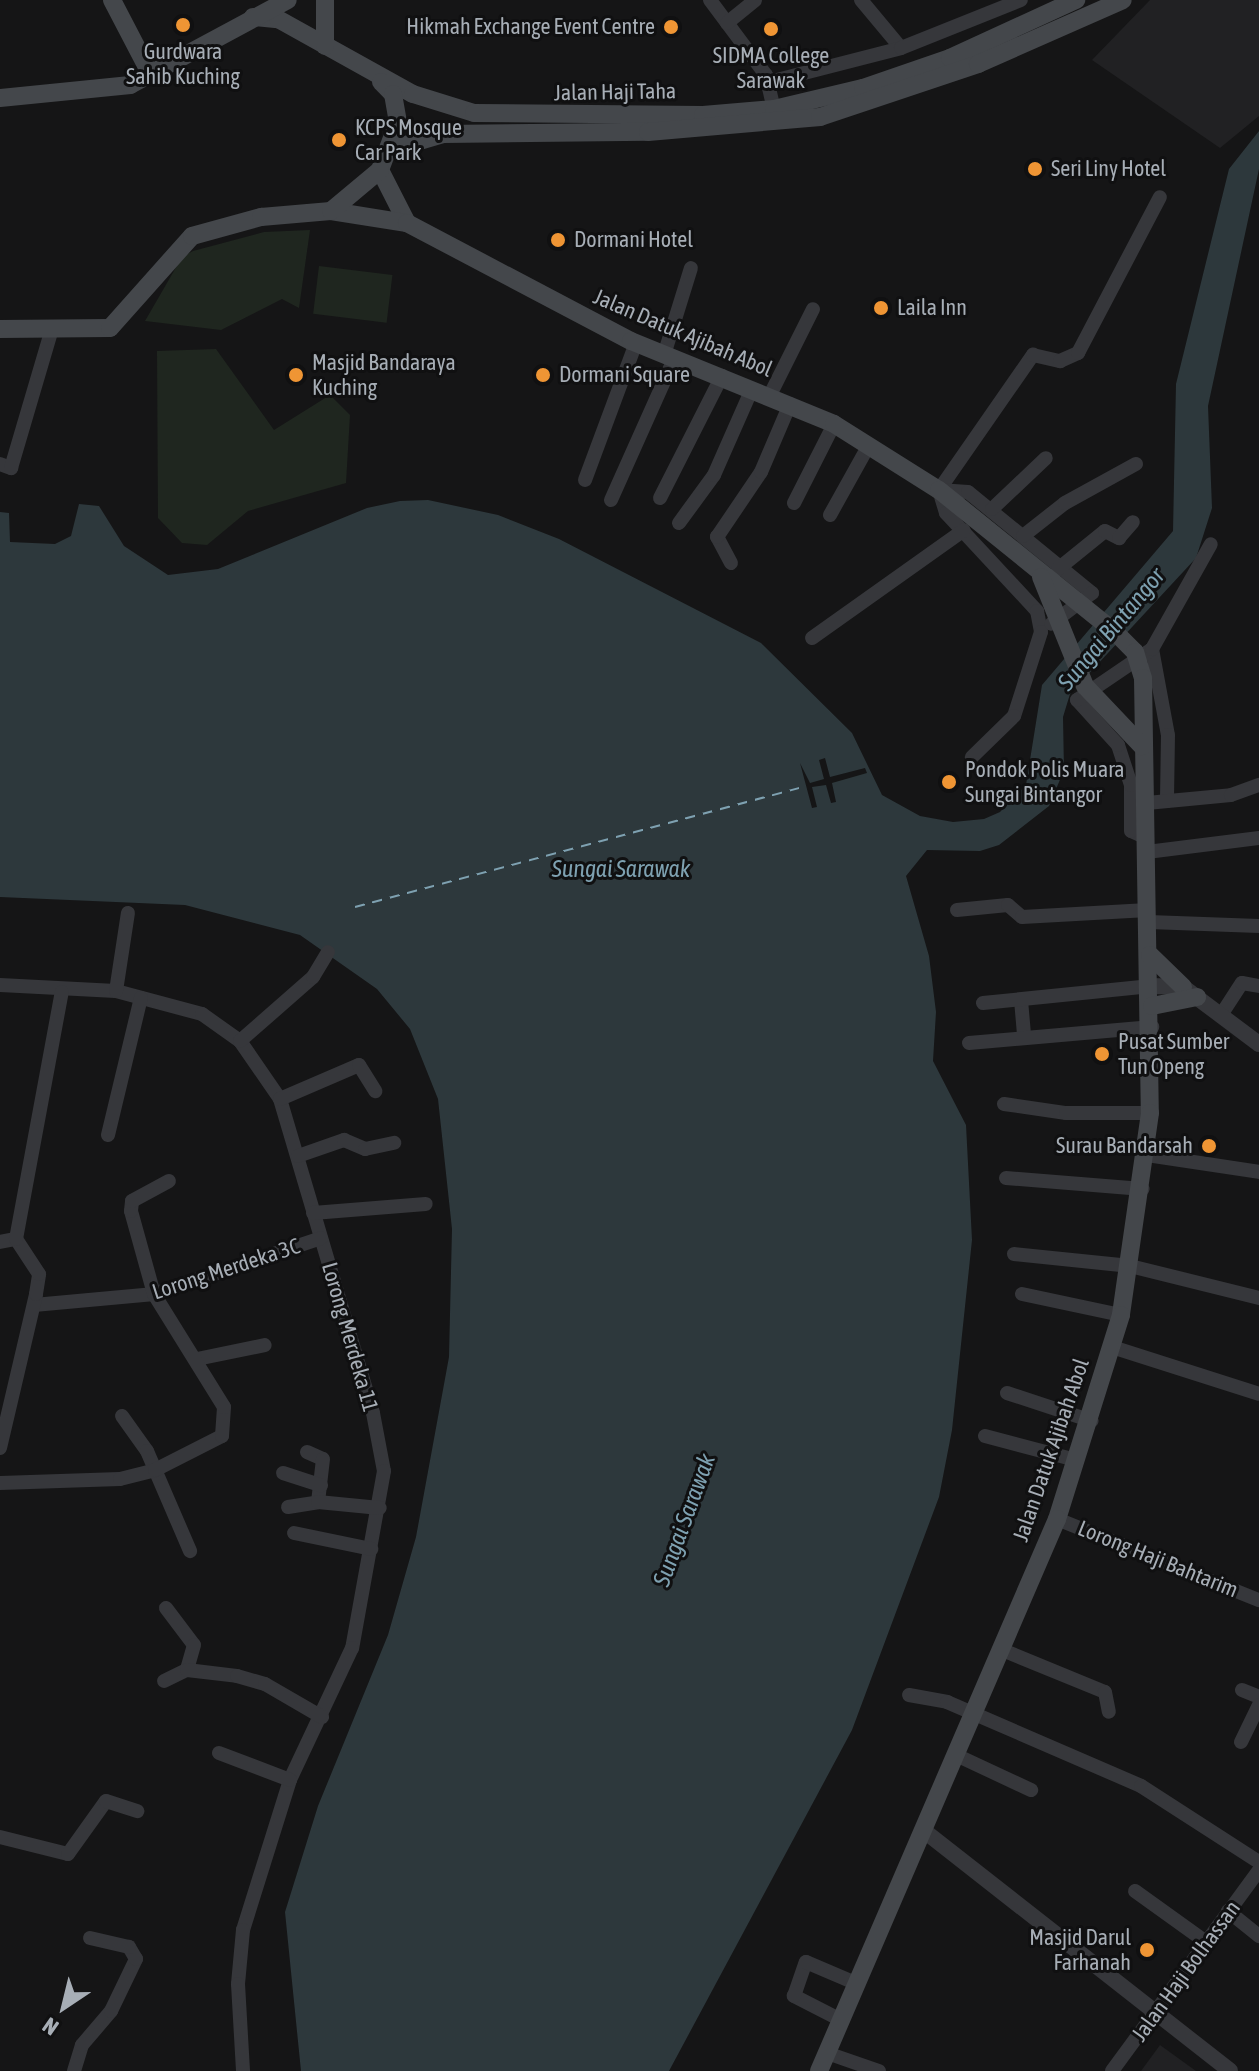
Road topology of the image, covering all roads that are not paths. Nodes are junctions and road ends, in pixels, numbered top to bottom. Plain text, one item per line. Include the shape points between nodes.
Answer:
1 (112, 0) edge
2 (288, 0) edge
3 (325, 0) edge
4 (710, 0) edge
5 (755, 0) edge
6 (861, 0) edge
7 (1021, 0) edge
8 (1076, 0) edge
9 (1123, 0) edge
10 (253, 17) junction
11 (727, 23) junction
12 (325, 46) junction
13 (901, 48) junction
14 (374, 74) junction
15 (151, 75) junction
16 (769, 82) junction
17 (1, 96) edge
18 (774, 109) junction
19 (392, 149) junction
20 (380, 170) junction
21 (1160, 197) dead end
22 (331, 211) junction
23 (407, 223) junction
24 (691, 268) dead end
25 (813, 309) dead end
26 (0, 329) edge
27 (52, 329) junction
28 (636, 343) junction
29 (669, 357) junction
30 (722, 376) junction
31 (761, 392) junction
32 (790, 404) junction
33 (834, 424) junction
34 (869, 445) junction
35 (1046, 458) dead end
36 (1136, 464) dead end
37 (6, 466) edge
38 (585, 480) dead end
39 (939, 490) junction
40 (660, 498) dead end
41 (611, 500) dead end
42 (794, 503) dead end
43 (992, 509) junction
44 (830, 515) dead end
45 (1133, 522) dead end
46 (679, 523) dead end
47 (964, 530) junction
48 (1023, 536) junction
49 (1211, 544) dead end
50 (731, 563) dead end
51 (1058, 569) junction
52 (1040, 574) junction
53 (1041, 632) junction
54 (812, 638) dead end
55 (1152, 649) junction
56 (1142, 746) junction
57 (972, 757) dead end
58 (1259, 785) edge
59 (1167, 801) junction
60 (1147, 803) junction
61 (1259, 838) edge
62 (1147, 845) junction
63 (957, 910) dead end
64 (128, 913) dead end
65 (1148, 916) junction
66 (1259, 926) edge
67 (328, 952) dead end
68 (1150, 955) junction
69 (0, 985) edge
70 (1151, 986) junction
71 (1259, 986) edge
72 (116, 991) junction
73 (62, 992) junction
74 (1190, 992) junction
75 (141, 998) junction
76 (1021, 1000) junction
77 (983, 1003) dead end
78 (1152, 1006) junction
79 (1221, 1015) junction
80 (1152, 1027) junction
81 (1024, 1038) junction
82 (240, 1041) junction
83 (969, 1043) dead end
84 (1259, 1044) edge
85 (375, 1091) dead end
86 (280, 1099) junction
87 (1004, 1104) dead end
88 (1150, 1113) junction
89 (108, 1135) dead end
90 (394, 1143) dead end
91 (1147, 1155) junction
92 (298, 1156) junction
93 (1259, 1172) edge
94 (1006, 1178) dead end
95 (169, 1181) dead end
96 (1143, 1189) junction
97 (426, 1204) dead end
98 (313, 1213) junction
99 (321, 1238) junction
100 (16, 1239) junction
101 (0, 1242) edge
102 (1014, 1254) dead end
103 (1130, 1266) junction
104 (154, 1294) junction
105 (1022, 1294) dead end
106 (1259, 1298) edge
107 (34, 1305) junction
108 (1121, 1315) junction
109 (265, 1345) dead end
110 (1112, 1347) junction
111 (197, 1359) junction
112 (1007, 1393) dead end
113 (1259, 1394) edge
114 (122, 1416) dead end
115 (1092, 1421) junction
116 (3, 1430) edge
117 (985, 1436) dead end
118 (0, 1448) edge
119 (307, 1452) dead end
120 (1076, 1460) junction
121 (155, 1470) junction
122 (283, 1473) dead end
123 (0, 1483) edge
124 (321, 1485) junction
125 (318, 1502) junction
126 (288, 1507) dead end
127 (380, 1508) junction
128 (1057, 1519) junction
129 (294, 1533) dead end
130 (371, 1549) junction
131 (190, 1551) dead end
132 (1259, 1600) edge
133 (166, 1608) dead end
134 (1000, 1649) junction
135 (187, 1670) junction
136 (164, 1681) dead end
137 (1242, 1690) dead end
138 (909, 1695) dead end
139 (1259, 1697) edge
140 (1109, 1712) dead end
141 (1257, 1714) edge
142 (973, 1715) junction
143 (322, 1717) junction
144 (1241, 1742) dead end
145 (219, 1753) dead end
146 (956, 1755) junction
147 (290, 1780) junction
148 (1031, 1790) dead end
149 (137, 1811) dead end
150 (923, 1830) junction
151 (0, 1837) edge
152 (1259, 1862) edge
153 (1259, 1870) edge
154 (1135, 1891) dead end
155 (1228, 1911) junction
156 (1259, 1936) edge
157 (90, 1938) dead end
158 (1206, 1942) junction
159 (853, 1982) junction
160 (1156, 2013) junction
161 (839, 2019) junction
162 (827, 2053) junction
163 (74, 2071) edge
164 (243, 2071) edge
165 (819, 2071) edge
166 (879, 2071) edge
167 (1112, 2071) edge
168 (1230, 2071) edge

1 - 15 main road
2 - 10 main road
3 - 12 main road
4 - 11 street
5 - 11 street
6 - 13 street
7 - 13 street
8 - 18 main road, Jalan Haji Taha via 950,58 863,88
9 - 19 main road, Jalan Haji Taha via 978,64 820,117 648,132 443,134
10 - 12 main road, Jalan Haji Taha via 278,19
10 - 15 main road
11 - 16 street
12 - 14 main road, Jalan Haji Taha
13 - 16 street
14 - 18 main road, Jalan Haji Taha via 413,94 509,118
14 - 19 main road via 393,94 398,122
15 - 17 main road via 97,92
16 - 18 street
19 - 20 main road
20 - 22 main road
20 - 23 main road
21 - 39 street via 1078,353 1060,361 1033,355
22 - 23 main road, Jalan Datuk Ajibah Abol
22 - 27 main road, Jalan Datuk Ajibah Abol via 261,217 192,236 110,328
23 - 28 main road, Jalan Datuk Ajibah Abol
24 - 29 street
25 - 31 street
26 - 27 main road, Jalan Datuk Ajibah Abol
27 - 37 street
28 - 29 main road, Jalan Datuk Ajibah Abol
28 - 38 street
29 - 30 main road, Jalan Datuk Ajibah Abol
29 - 41 street
30 - 31 main road, Jalan Datuk Ajibah Abol
30 - 40 street
31 - 32 main road, Jalan Datuk Ajibah Abol
31 - 46 street via 714,475
32 - 33 main road, Jalan Datuk Ajibah Abol
32 - 50 street via 761,472 717,537
33 - 34 main road, Jalan Datuk Ajibah Abol
33 - 42 street
34 - 39 main road, Jalan Datuk Ajibah Abol
34 - 44 street
35 - 43 street
36 - 48 street via 1065,503
39 - 43 street via 968,492
39 - 47 street via 946,513
39 - 52 main road, Jalan Datuk Ajibah Abol
43 - 48 street
45 - 51 street via 1119,538 1105,531
47 - 53 street via 1037,611
47 - 54 street
48 - 51 street
49 - 55 street
51 - 53 street via 1092,593
52 - 56 main road via 1085,686
52 - 56 main road, Jalan Datuk Ajibah Abol via 1135,652 1143,678
53 - 57 street via 1014,716
55 - 59 street via 1168,735
55 - 62 street via 1077,700 1118,745 1131,785 1131,831
56 - 60 main road, Jalan Datuk Ajibah Abol
58 - 59 street via 1231,795
59 - 60 street
60 - 62 main road, Jalan Datuk Ajibah Abol
61 - 62 street
62 - 65 main road, Jalan Datuk Ajibah Abol
63 - 65 street via 1008,905 1022,917
64 - 72 street
65 - 66 street
65 - 68 main road, Jalan Datuk Ajibah Abol
67 - 82 street via 313,977
68 - 70 main road, Jalan Datuk Ajibah Abol
68 - 74 main road
69 - 73 street, Lorong Merdeka 11
70 - 74 street
70 - 76 street
70 - 78 main road, Jalan Datuk Ajibah Abol
71 - 79 street via 1242,983
72 - 73 street, Lorong Merdeka 11
72 - 75 street, Lorong Merdeka 11
73 - 100 street
74 - 78 main road
74 - 79 street
75 - 82 street, Lorong Merdeka 11 via 202,1014
75 - 89 street
76 - 77 street
76 - 81 street
78 - 80 main road, Jalan Datuk Ajibah Abol
79 - 84 street
80 - 81 street
80 - 88 main road, Jalan Datuk Ajibah Abol
81 - 83 street
82 - 86 street, Lorong Merdeka 11
85 - 86 street via 359,1065
86 - 92 street, Lorong Merdeka 11
87 - 88 street via 1066,1113
88 - 91 main road, Jalan Datuk Ajibah Abol
90 - 92 street via 365,1149 344,1140
91 - 93 street
91 - 96 main road, Jalan Datuk Ajibah Abol
92 - 98 street, Lorong Merdeka 11
94 - 96 street
95 - 104 street via 130,1205
96 - 103 main road, Jalan Datuk Ajibah Abol
97 - 98 street
98 - 99 street, Lorong Merdeka 11
99 - 104 street, Lorong Merdeka 3C
99 - 127 street, Lorong Merdeka 11 via 373,1413 384,1471
100 - 101 street
100 - 107 street via 39,1274
102 - 103 street
103 - 106 street
103 - 108 main road, Jalan Datuk Ajibah Abol
104 - 107 street, Lorong Merdeka 3C
104 - 111 street
105 - 108 street
107 - 116 street
108 - 110 main road, Jalan Datuk Ajibah Abol
109 - 111 street
110 - 113 street
110 - 115 main road, Jalan Datuk Ajibah Abol
111 - 121 street via 224,1407 225,1429 218,1441
112 - 115 street
114 - 121 street
115 - 120 main road, Jalan Datuk Ajibah Abol
116 - 118 street
117 - 120 street
119 - 124 street via 323,1459
120 - 128 main road, Jalan Datuk Ajibah Abol
121 - 123 street via 120,1479
121 - 131 street
122 - 124 street
124 - 125 street
125 - 126 street
125 - 127 street
127 - 130 street, Lorong Merdeka 11
128 - 132 street, Lorong Haji Bahtarim
128 - 134 main road, Jalan Datuk Ajibah Abol
129 - 130 street
130 - 143 street, Lorong Merdeka 11 via 352,1648
133 - 135 street via 194,1645
134 - 140 street via 1105,1692
134 - 142 main road, Jalan Datuk Ajibah Abol
135 - 136 street
135 - 143 street via 265,1684
137 - 139 street
138 - 142 street
141 - 144 street
142 - 146 main road, Jalan Datuk Ajibah Abol
142 - 152 street via 1141,1786
143 - 147 street, Lorong Merdeka 11
145 - 147 street
146 - 148 street
146 - 150 main road, Jalan Datuk Ajibah Abol
147 - 164 street, Lorong Merdeka 11 via 243,1930 238,1984
149 - 151 street via 106,1801 68,1854
150 - 159 main road, Jalan Datuk Ajibah Abol
150 - 160 street
153 - 155 street, Jalan Haji Bolhassan
154 - 158 street
155 - 156 street
155 - 158 street, Jalan Haji Bolhassan
157 - 163 street via 129,1947 136,1959 111,2011 82,2045
158 - 160 street, Jalan Haji Bolhassan
159 - 161 main road, Jalan Datuk Ajibah Abol
159 - 161 street via 811,1962 804,1967 794,1996
160 - 167 street, Jalan Haji Bolhassan
160 - 168 street
161 - 162 main road, Jalan Datuk Ajibah Abol
162 - 165 main road, Jalan Datuk Ajibah Abol
162 - 166 street

